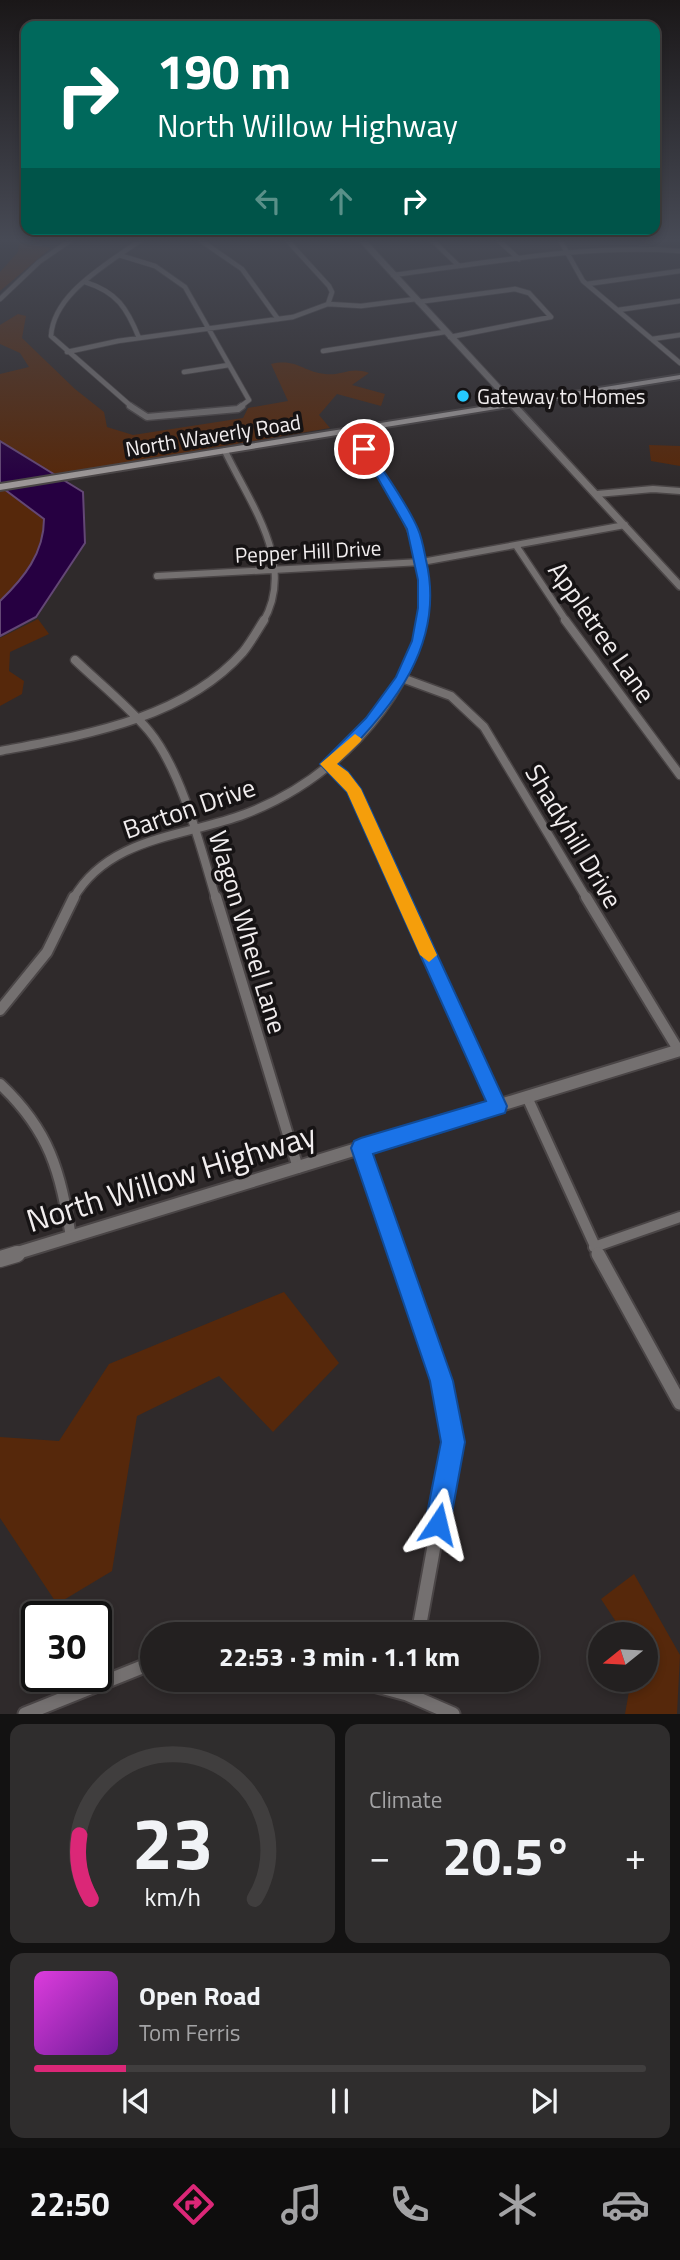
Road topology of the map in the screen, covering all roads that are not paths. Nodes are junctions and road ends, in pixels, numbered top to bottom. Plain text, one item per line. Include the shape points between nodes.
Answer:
1 (53, 320) edge
2 (131, 320) edge
3 (204, 320) edge
4 (270, 320) edge
5 (435, 320) edge
6 (534, 320) edge
7 (630, 320) edge
8 (209, 328) junction
9 (448, 335) junction
10 (680, 335) edge
11 (139, 338) junction
12 (652, 339) junction
13 (323, 351) dead end
14 (66, 352) junction
15 (680, 363) edge
16 (229, 365) junction
17 (184, 372) dead end
18 (680, 377) edge
19 (513, 404) junction
20 (352, 430) junction
21 (225, 451) junction
22 (0, 487) edge
23 (680, 491) edge
24 (597, 494) junction
25 (625, 525) junction
26 (517, 547) junction
27 (422, 562) junction
28 (277, 570) junction
29 (157, 576) dead end
30 (680, 586) edge
31 (75, 660) dead end
32 (402, 678) junction
33 (136, 718) junction
34 (0, 751) edge
35 (327, 764) junction
36 (680, 775) edge
37 (195, 829) junction
38 (0, 1010) edge
39 (679, 1051) edge
40 (0, 1084) edge
41 (527, 1097) junction
42 (498, 1106) junction
43 (361, 1148) junction
44 (298, 1168) junction
45 (680, 1217) edge
46 (71, 1237) junction
47 (594, 1247) junction
48 (0, 1259) edge
49 (680, 1403) edge
50 (420, 1622) edge
51 (140, 1668) edge
52 (417, 1692) edge
53 (29, 1713) edge
54 (453, 1714) edge

1 - 14 street via 51,337
2 - 11 street
3 - 8 street
4 - 8 street
5 - 9 street
6 - 9 street
7 - 12 street
8 - 11 street
8 - 16 street
9 - 13 street
9 - 19 street
10 - 12 street
11 - 14 street
12 - 15 street
14 - 16 street via 146,417 238,409 249,400
16 - 17 street
18 - 19 main road, North Waverly Road
19 - 20 main road, North Waverly Road
19 - 24 street
20 - 21 main road, North Waverly Road
20 - 27 street, Barton Drive via 407,517
21 - 22 main road, North Waverly Road
21 - 28 street
23 - 24 street
24 - 25 street
25 - 26 street, Pepper Hill Drive
25 - 30 street
26 - 27 street, Pepper Hill Drive
26 - 36 street, Appletree Lane via 571,629
27 - 28 street, Pepper Hill Drive
27 - 32 street, Barton Drive via 424,608 418,641
28 - 29 street, Pepper Hill Drive
28 - 33 street via 269,610 241,653 199,687
31 - 33 street, Wagon Wheel Lane
32 - 35 street, Barton Drive via 371,721
32 - 39 street, Shadyhill Drive via 451,696 484,727
33 - 34 street via 84,735
33 - 37 street, Wagon Wheel Lane via 168,763
35 - 37 street, Barton Drive via 259,808
35 - 42 street via 354,789
37 - 38 street, Barton Drive via 137,845 102,865 67,905 45,955
37 - 44 street, Wagon Wheel Lane
39 - 41 street, North Willow Highway
40 - 46 street via 29,1111 51,1144
41 - 42 street, North Willow Highway
41 - 47 street
42 - 43 street, North Willow Highway
43 - 44 street, North Willow Highway
43 - 50 street via 442,1381 453,1442
44 - 46 street, North Willow Highway
45 - 47 street
46 - 48 street, North Willow Highway
47 - 49 street
51 - 53 street
52 - 54 street

